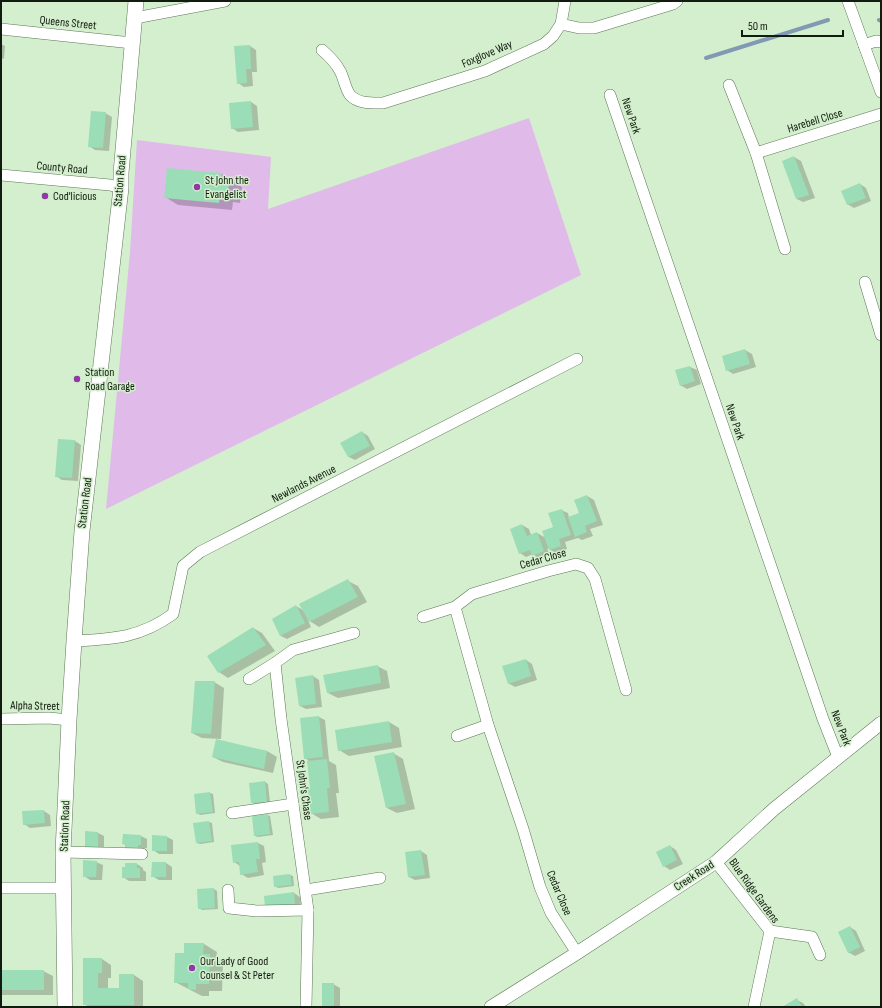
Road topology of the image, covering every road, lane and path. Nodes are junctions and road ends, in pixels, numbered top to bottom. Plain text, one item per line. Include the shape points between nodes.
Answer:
1 (136, 1) edge
2 (225, 1) edge
3 (565, 1) edge
4 (677, 1) edge
5 (848, 1) edge
6 (135, 18) junction
7 (560, 24) junction
8 (1, 29) edge
9 (881, 42) edge
10 (132, 43) junction
11 (864, 45) junction
12 (322, 50) dead end
13 (729, 85) dead end
14 (881, 92) edge
15 (610, 95) dead end
16 (881, 114) edge
17 (756, 153) junction
18 (1, 175) edge
19 (120, 188) junction
20 (785, 249) dead end
21 (865, 282) dead end
22 (881, 335) edge
23 (577, 359) dead end
24 (455, 607) junction
25 (423, 617) dead end
26 (354, 633) dead end
27 (74, 641) junction
28 (275, 663) junction
29 (249, 679) dead end
30 (626, 690) dead end
31 (1, 718) edge
32 (69, 720) junction
33 (881, 723) edge
34 (488, 725) junction
35 (457, 736) dead end
36 (838, 757) junction
37 (293, 804) junction
38 (232, 812) dead end
39 (64, 852) junction
40 (142, 854) dead end
41 (716, 862) junction
42 (380, 878) dead end
43 (1, 888) edge
44 (64, 888) junction
45 (228, 890) dead end
46 (306, 890) junction
47 (308, 910) junction
48 (770, 931) junction
49 (577, 953) junction
50 (820, 956) dead end
51 (65, 1007) edge
52 (306, 1007) edge
53 (491, 1007) edge
54 (754, 1007) edge

1 - 6 main road, Station Road
2 - 6 street
3 - 7 street
4 - 7 street via 594,28
5 - 11 street
6 - 10 main road, Station Road
7 - 12 street, Foxglove Way via 553,36 544,44 485,71 383,102 357,100 350,94 333,60
8 - 10 street, Queens Street
9 - 11 street
10 - 19 main road, Station Road
11 - 14 street
13 - 17 street
15 - 36 street, New Park
16 - 17 street, Harebell Close
17 - 20 street
18 - 19 street, County Road
19 - 27 main road, Station Road via 82,531
21 - 22 street
23 - 27 street, Newlands Avenue via 200,552 183,566 173,614 159,624 114,639
24 - 25 street, Cedar Close
24 - 30 street, Cedar Close via 472,594 548,570 576,564 588,568 595,579
24 - 34 street, Cedar Close
26 - 28 street via 293,650
27 - 32 main road, Station Road
28 - 29 street
28 - 37 street, St John's Chase
31 - 32 street, Alpha Street
32 - 39 main road, Station Road
33 - 36 street, Creek Road
34 - 35 street
34 - 49 street, Cedar Close via 540,887 551,913
36 - 41 street, Creek Road via 774,809
37 - 38 street
37 - 46 street, St John's Chase
39 - 40 street
39 - 44 main road, Station Road
41 - 48 street, Blue Ridge Gardens
41 - 49 street, Creek Road
42 - 46 street
43 - 44 street
44 - 51 main road, Station Road
45 - 47 street via 230,908 257,911
46 - 47 street, St John's Chase
47 - 52 street, St John's Chase
48 - 50 street via 812,937
48 - 54 street, Blue Ridge Gardens
49 - 53 street, Creek Road

